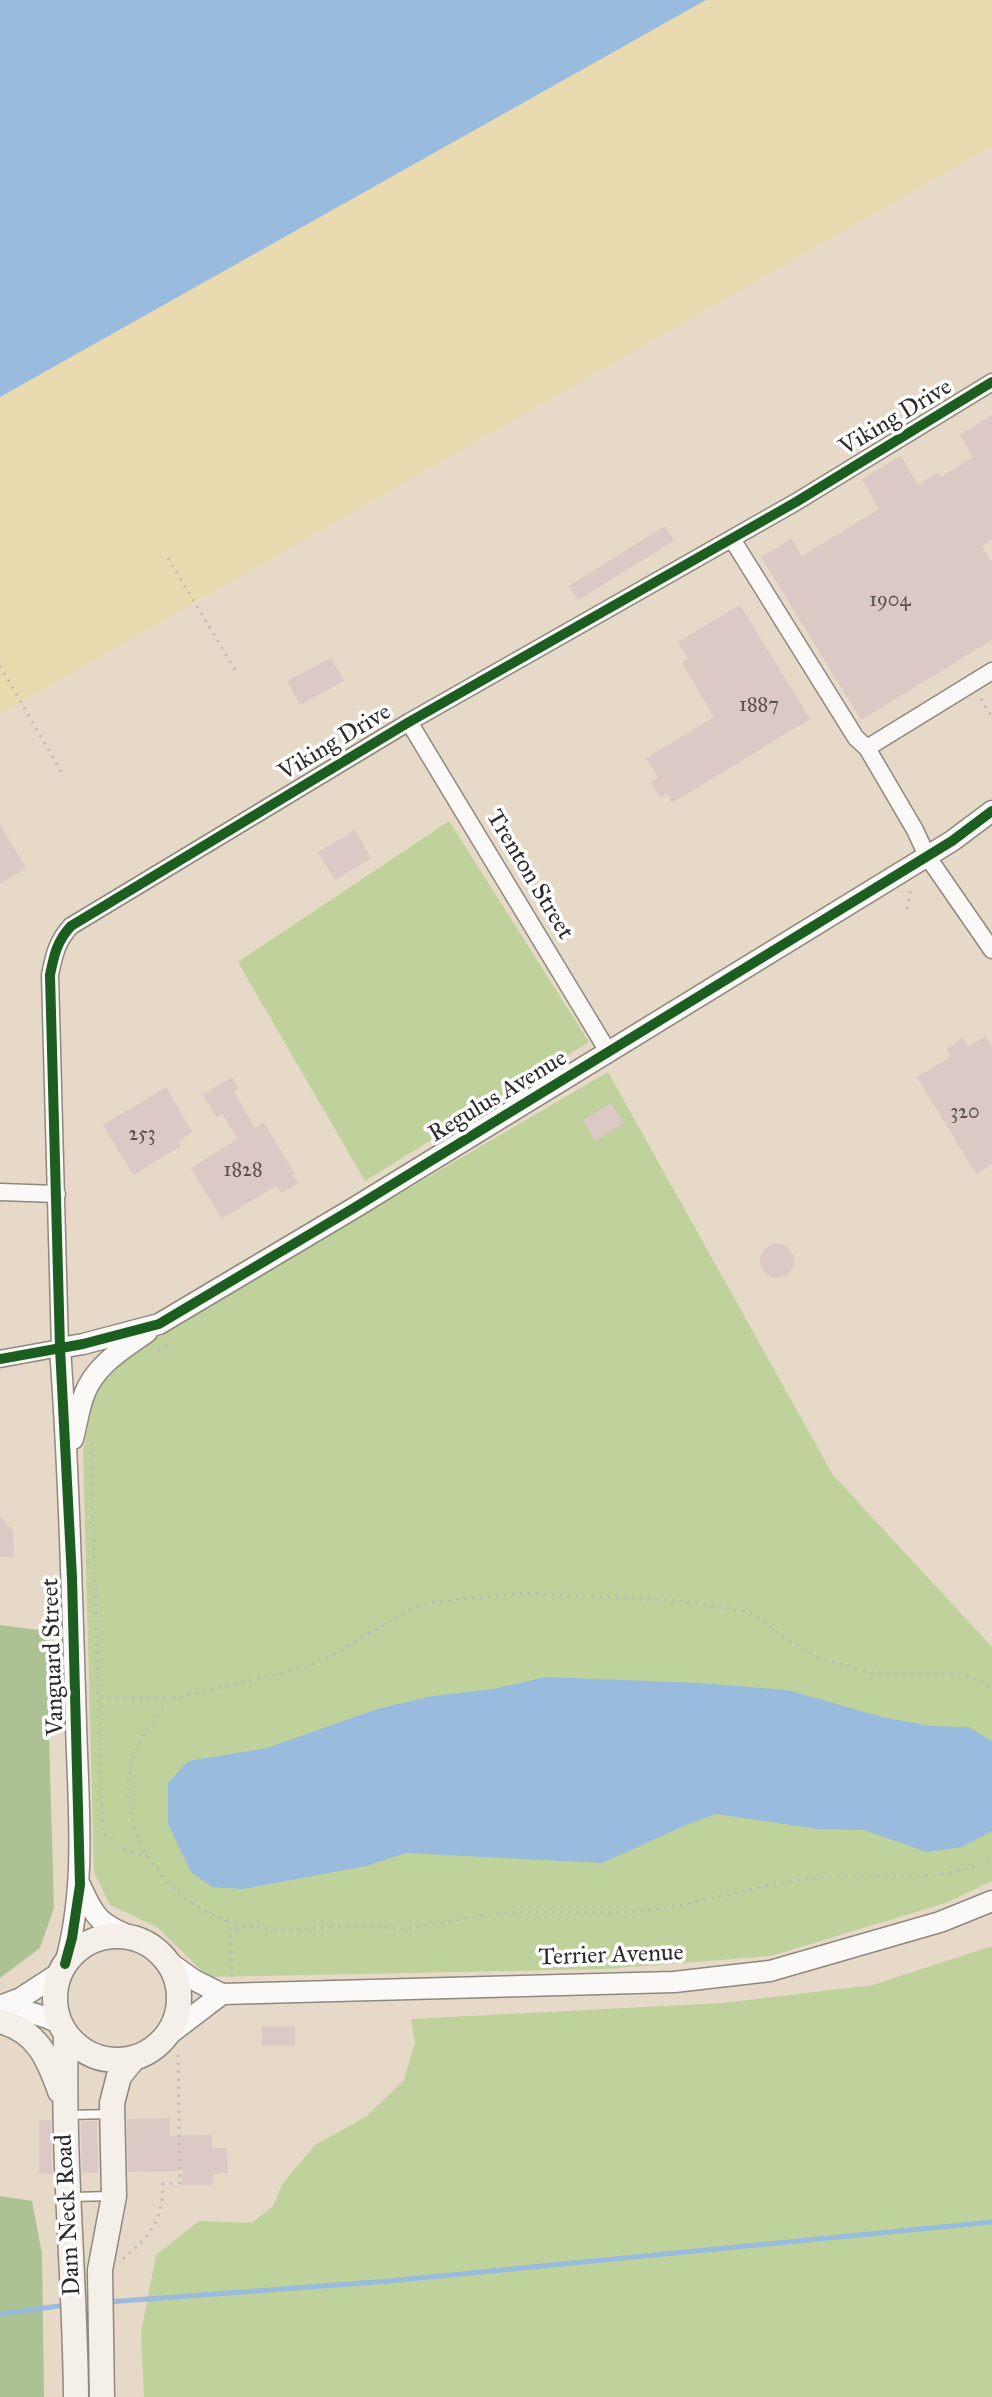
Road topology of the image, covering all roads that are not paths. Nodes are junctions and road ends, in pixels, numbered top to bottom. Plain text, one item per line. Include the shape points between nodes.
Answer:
1 (992, 382) edge
2 (732, 539) junction
3 (992, 671) edge
4 (409, 722) junction
5 (867, 748) junction
6 (992, 811) edge
7 (927, 856) junction
8 (992, 950) edge
9 (609, 1053) junction
10 (0, 1192) edge
11 (57, 1194) junction
12 (159, 1324) junction
13 (60, 1348) junction
14 (0, 1359) edge
15 (67, 1462) junction
16 (80, 1885) junction
17 (992, 1901) edge
18 (134, 1938) junction
19 (166, 1960) junction
20 (63, 1968) junction
21 (227, 1988) junction
22 (0, 2007) edge
23 (0, 2021) edge
24 (64, 2029) junction
25 (174, 2037) junction
26 (133, 2059) junction
27 (64, 2109) junction
28 (112, 2114) junction
29 (114, 2196) junction
30 (68, 2197) junction
31 (101, 2363) junction
32 (76, 2364) junction
33 (76, 2397) edge
34 (102, 2397) edge

1 - 2 street, Viking Drive
2 - 4 street, Viking Drive
2 - 5 street
3 - 5 street
4 - 9 street, Trenton Street
4 - 11 street, Viking Drive via 71,926 61,937 50,975
5 - 7 street
6 - 7 street, Regulus Avenue
7 - 8 street
7 - 9 street, Regulus Avenue
9 - 12 street, Regulus Avenue
10 - 11 street
11 - 13 street, Viking Drive
12 - 13 street, Regulus Avenue
12 - 15 street via 108,1360 93,1378
13 - 14 street, Regulus Avenue
13 - 15 street, Vanguard Street
15 - 16 street, Vanguard Street
16 - 18 street, Vanguard Street via 103,1924
16 - 20 street, Vanguard Street
17 - 21 street, Terrier Avenue via 940,1922 770,1971 674,1982
18 - 19 main road
18 - 20 main road via 96,1940 78,1949
19 - 21 street via 194,1980
19 - 25 main road via 179,1998
20 - 22 street
20 - 24 main road via 56,2007
21 - 25 street
22 - 24 street via 43,2015
23 - 27 main road via 26,2032 42,2049
24 - 26 main road via 96,2057
24 - 27 main road, Dam Neck Road
25 - 26 main road
26 - 28 main road, Dam Neck Road via 119,2076
27 - 28 lane
27 - 30 main road, Dam Neck Road
28 - 29 main road, Dam Neck Road
29 - 30 lane
29 - 31 main road, Dam Neck Road via 99,2283
30 - 32 main road, Dam Neck Road
31 - 32 lane
31 - 34 main road, Dam Neck Road
32 - 33 main road, Dam Neck Road

